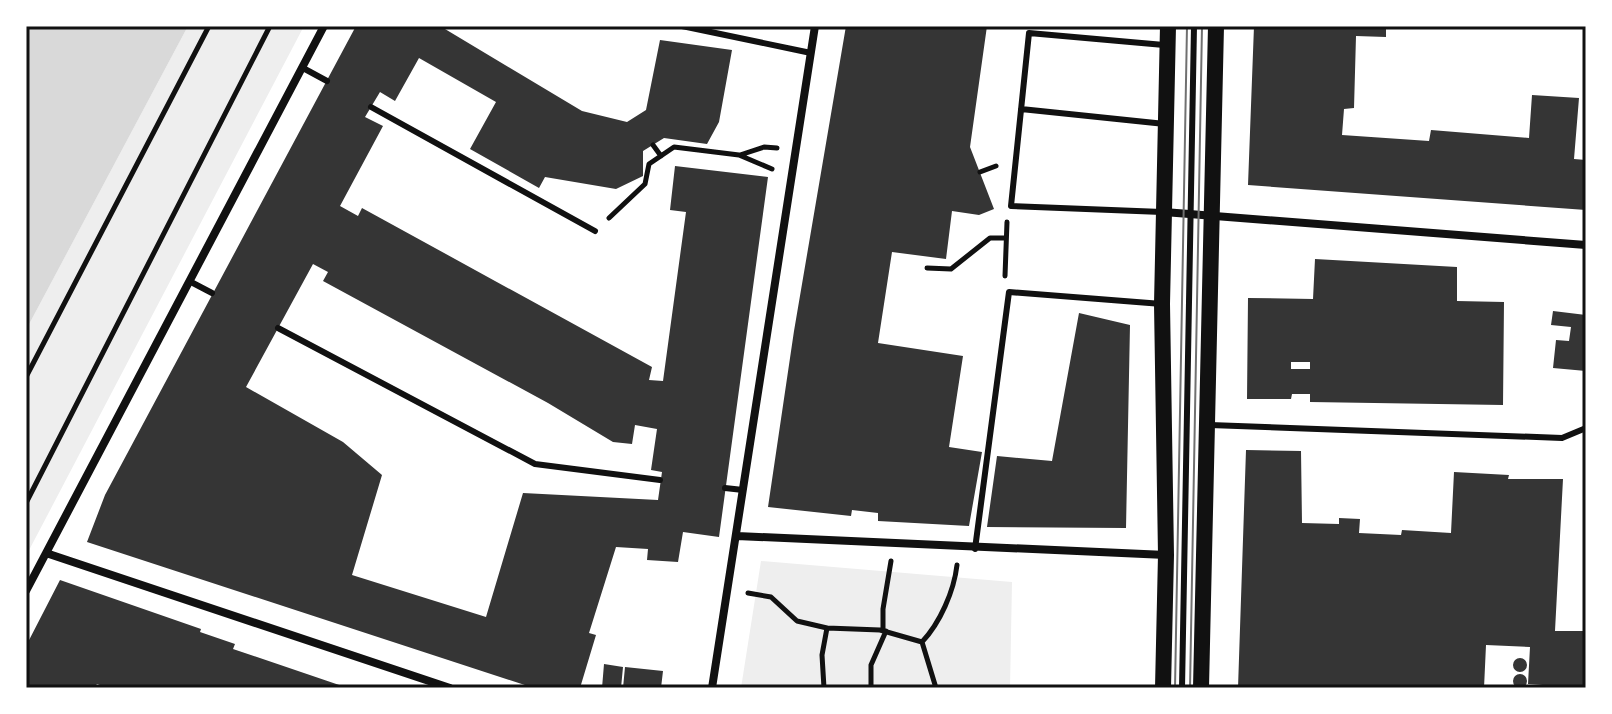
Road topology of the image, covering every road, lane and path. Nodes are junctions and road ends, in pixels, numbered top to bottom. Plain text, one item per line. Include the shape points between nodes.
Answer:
1 (209, 26) edge
2 (270, 26) edge
3 (324, 26) edge
4 (682, 26) edge
5 (815, 26) edge
6 (1168, 26) edge
7 (1194, 26) edge
8 (1216, 26) edge
9 (1168, 45) junction
10 (811, 53) junction
11 (303, 68) junction
12 (327, 81) dead end
13 (371, 107) dead end
14 (1021, 109) junction
15 (1165, 124) junction
16 (653, 145) dead end
17 (795, 151) junction
18 (739, 155) junction
19 (661, 156) junction
20 (792, 172) junction
21 (1011, 206) junction
22 (1163, 212) junction
23 (1190, 213) junction
24 (1212, 215) junction
25 (595, 231) joint
26 (1006, 238) junction
27 (1586, 245) edge
28 (927, 268) dead end
29 (191, 282) junction
30 (1009, 292) junction
31 (212, 293) dead end
32 (1162, 304) junction
33 (278, 328) dead end
34 (26, 377) edge
35 (1206, 425) junction
36 (1586, 428) edge
37 (660, 480) dead end
38 (725, 488) dead end
39 (743, 490) junction
40 (26, 503) edge
41 (737, 536) junction
42 (894, 545) junction
43 (959, 548) junction
44 (975, 549) junction
45 (46, 553) junction
46 (1166, 555) junction
47 (728, 590) junction
48 (26, 591) edge
49 (827, 628) junction
50 (885, 631) junction
51 (922, 642) junction
52 (450, 688) edge
53 (712, 688) edge
54 (824, 688) edge
55 (871, 688) edge
56 (936, 688) edge
57 (1163, 688) edge
58 (1182, 688) edge
59 (1201, 688) edge

1 - 34 path
2 - 40 path
3 - 11 street
4 - 10 lane
5 - 10 street
6 - 9 main road
7 - 23 lane
8 - 24 main road
9 - 14 lane via 1029,33
9 - 15 main road
10 - 17 street
11 - 12 lane
11 - 29 street
13 - 25 lane
14 - 15 lane
14 - 21 lane
15 - 22 main road
16 - 19 path
17 - 18 path via 764,147
17 - 20 street
18 - 19 path via 674,147
18 - 20 path via 762,167
19 - 25 path via 649,164 645,184
20 - 39 street
21 - 22 lane
21 - 26 path
22 - 23 street
22 - 32 main road
23 - 24 street
23 - 58 lane
24 - 27 street
24 - 35 main road
26 - 28 path via 990,238 951,269
26 - 30 path
29 - 31 lane
29 - 45 street
30 - 32 lane
30 - 44 lane
32 - 46 main road
33 - 37 lane via 535,464
35 - 36 lane via 1562,438
35 - 59 main road
38 - 39 lane
39 - 41 street
41 - 42 street
41 - 47 street
42 - 43 street
42 - 50 path via 883,609
43 - 44 street
43 - 51 path via 956,577 934,629
44 - 46 street
45 - 48 street
45 - 52 street
46 - 57 main road
47 - 49 path via 771,597 797,621
47 - 53 street
49 - 50 path
49 - 54 path
50 - 51 path
50 - 55 path via 871,665
51 - 56 path

